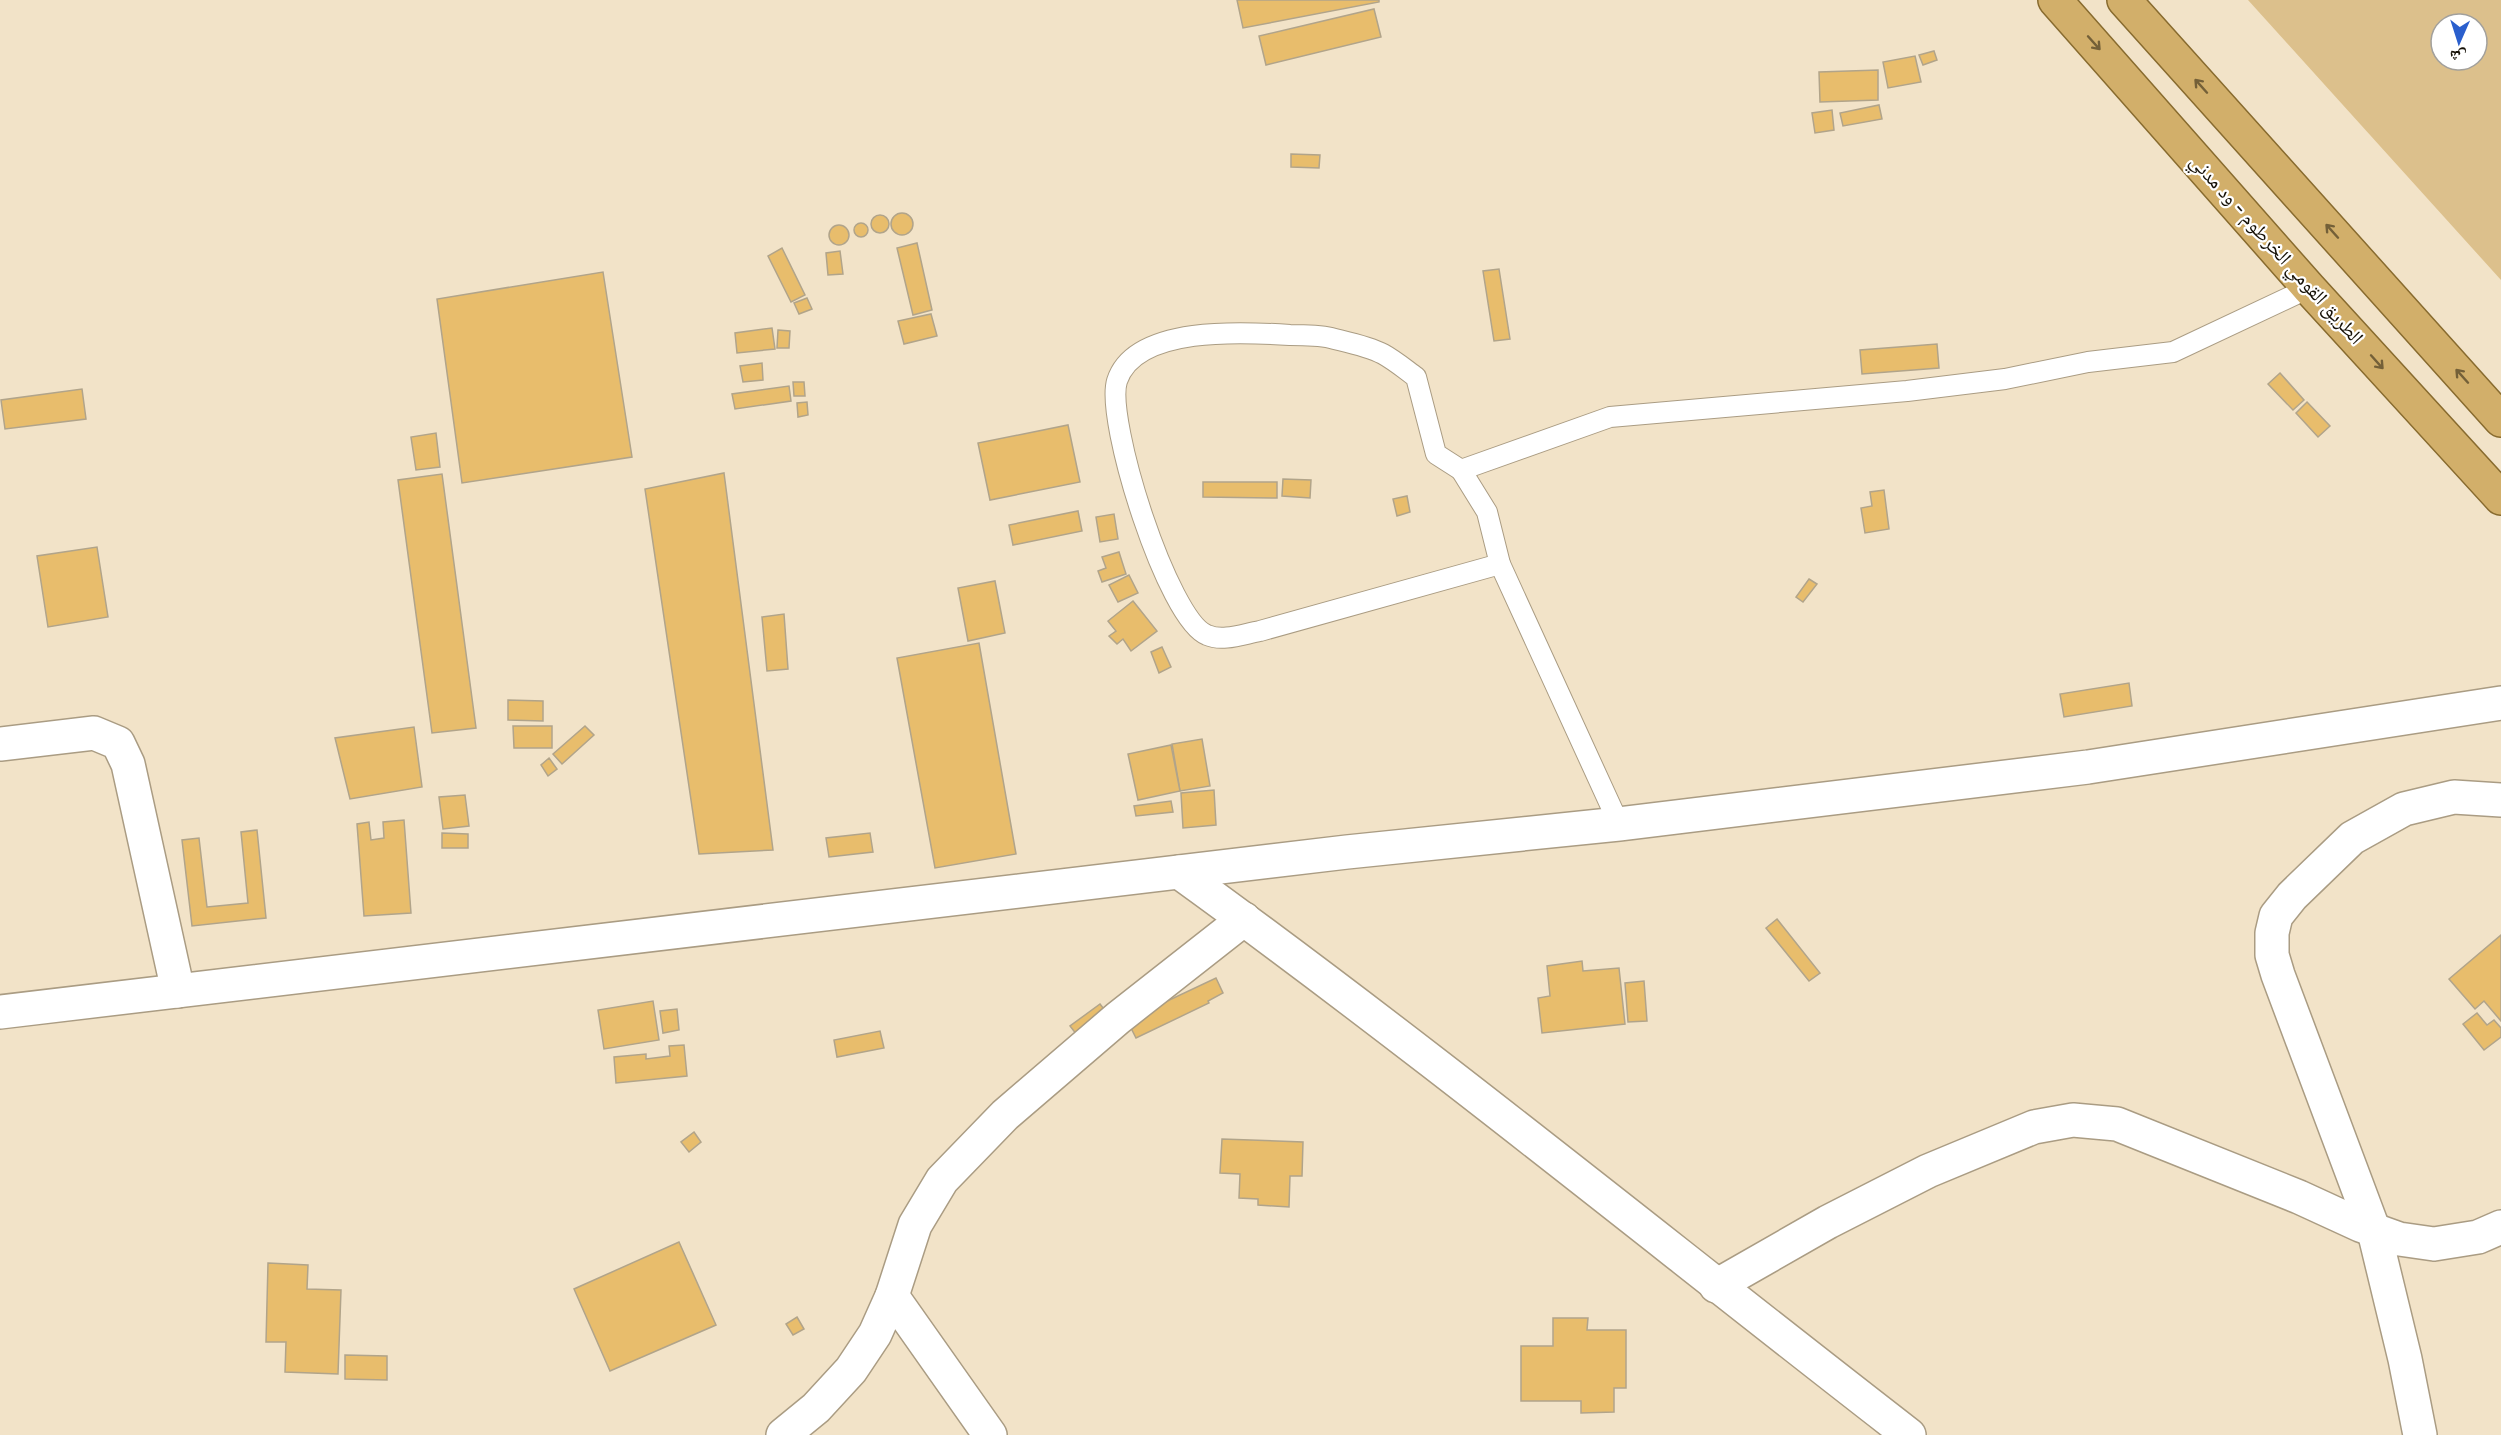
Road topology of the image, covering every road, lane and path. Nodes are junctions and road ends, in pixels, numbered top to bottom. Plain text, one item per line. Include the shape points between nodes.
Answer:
1 (2055, 0) edge
2 (2124, 0) edge
3 (2309, 288) junction
4 (2501, 420) edge
5 (1461, 470) junction
6 (2501, 498) edge
7 (1500, 564) junction
8 (2501, 703) edge
9 (0, 744) edge
10 (2501, 800) edge
11 (1619, 824) junction
12 (1179, 872) junction
13 (1244, 919) junction
14 (178, 991) junction
15 (0, 1012) edge
16 (2501, 1227) edge
17 (2374, 1231) junction
18 (1716, 1286) junction
19 (892, 1296) junction
20 (783, 1435) edge
21 (990, 1435) edge
22 (1909, 1435) edge
23 (2420, 1435) edge

1 -> 3 highway, الطريق القومي الخرطوم - ود مدني
4 -> 2 highway
3 - 5 lane via 2173,352 1907,391 1610,417
3 -> 6 highway, الطريق القومي الخرطوم - ود مدني
5 - 7 lane via 1488,512
5 - 7 lane via 1436,453 1416,377 1382,353 1328,337 1259,333 1198,335 1168,341 1143,351 1127,364 1117,381 1114,404 1153,549 1193,624 1205,635 1222,639 1260,631
7 - 11 lane
8 - 11 street via 2088,767
9 - 14 street via 94,733 118,743 128,764
10 - 17 street via 2454,797 2404,809 2352,838 2276,916 2272,955 2278,975
11 - 12 street
12 - 13 street
12 - 14 street
13 - 18 street
13 - 19 street via 1005,1115 942,1180 915,1225
14 - 15 street
16 - 17 street via 2478,1237 2434,1244
17 - 18 street via 2117,1124 2073,1120 2034,1127 1928,1171
17 - 23 street
18 - 22 street
19 - 20 street via 875,1334 851,1370 816,1408
19 - 21 street

